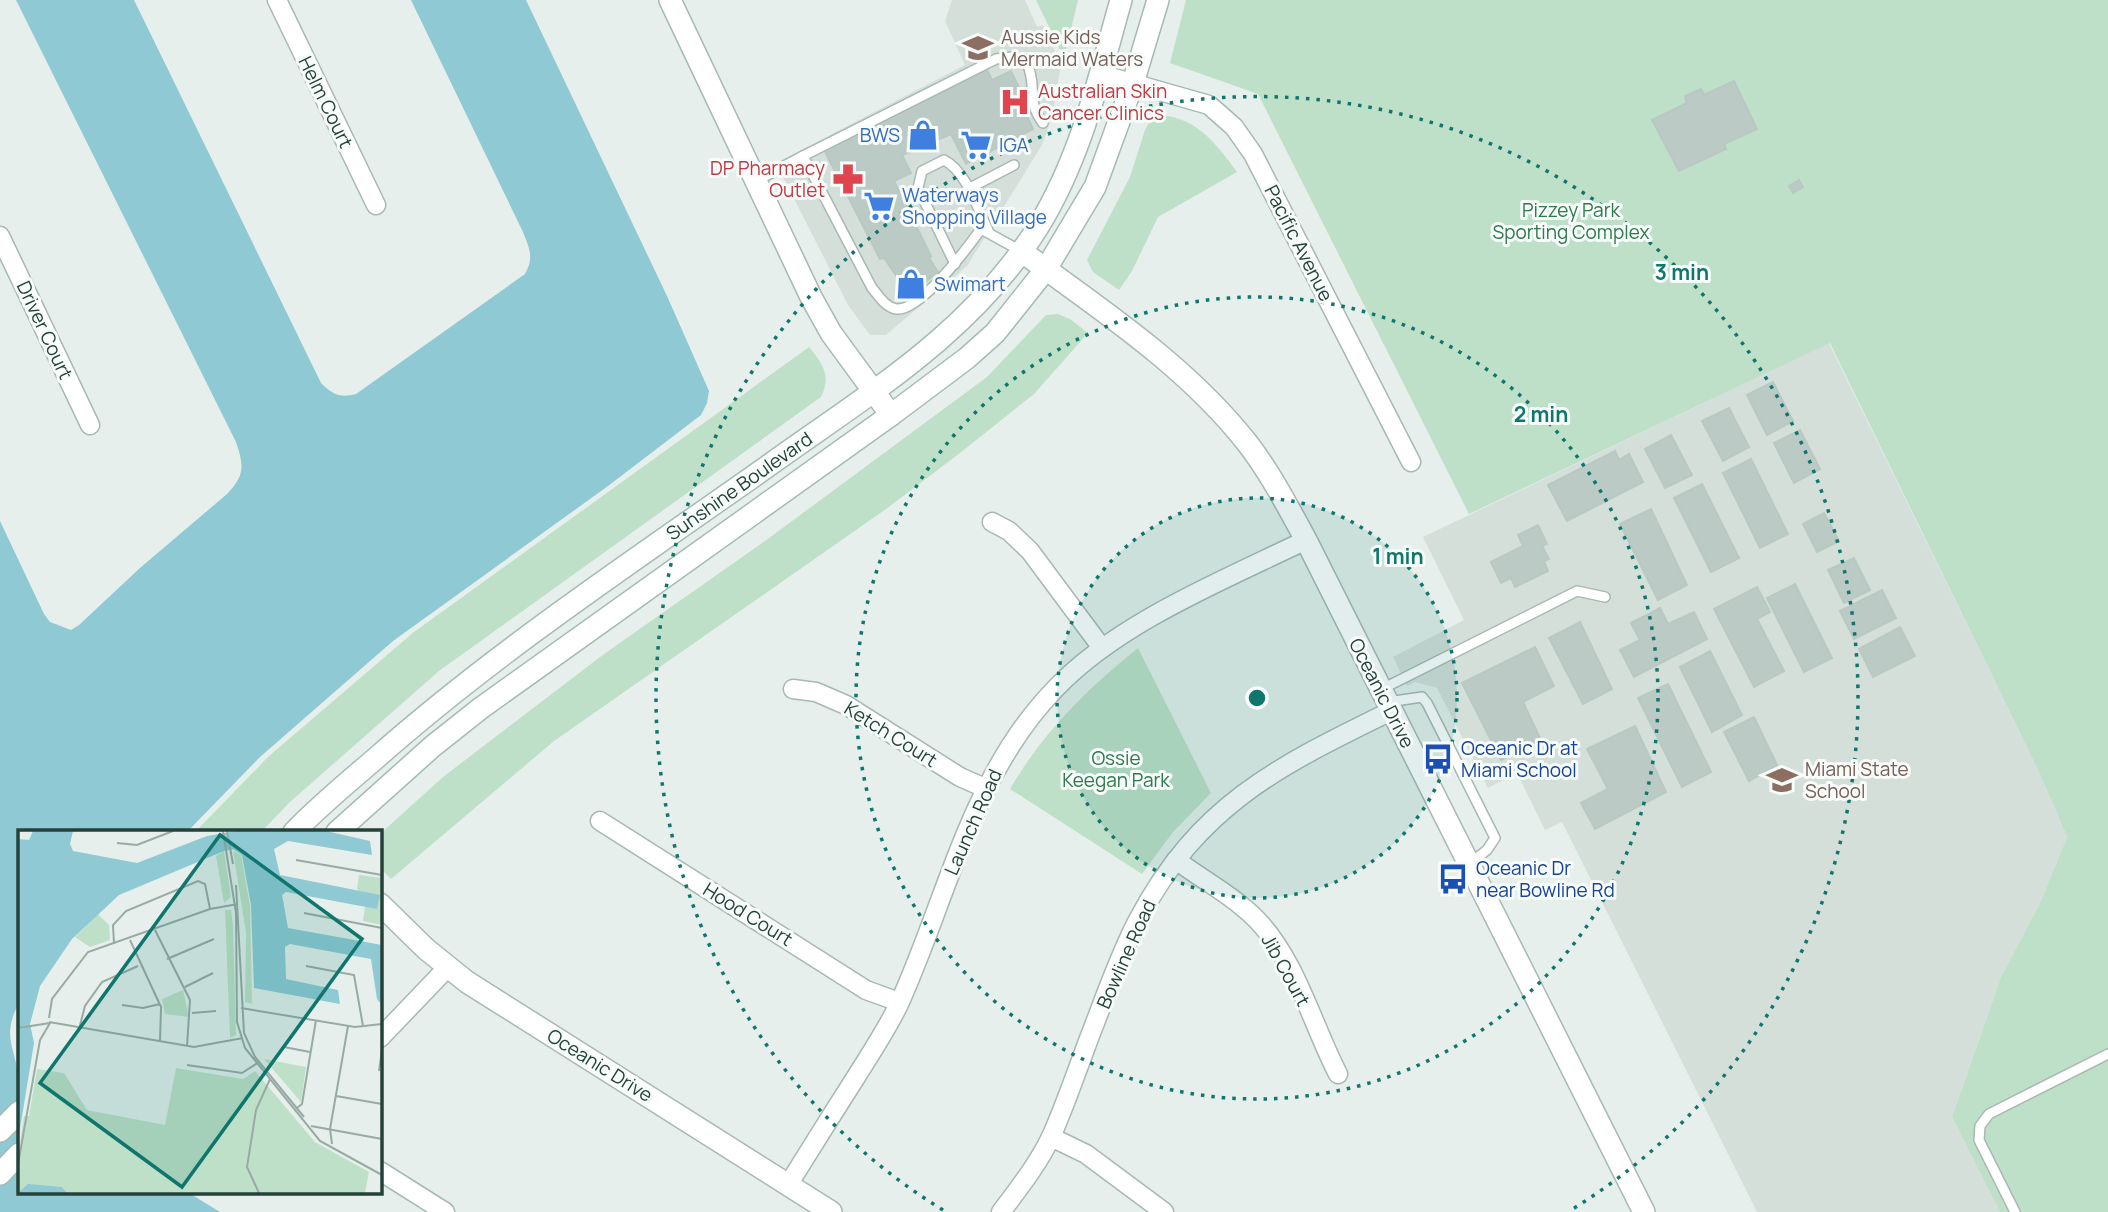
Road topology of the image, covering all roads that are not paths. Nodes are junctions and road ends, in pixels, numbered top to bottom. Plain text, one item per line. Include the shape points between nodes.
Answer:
1 (277, 0) edge
2 (670, 0) edge
3 (1121, 0) edge
4 (1158, 0) edge
5 (1100, 74) junction
6 (1133, 83) junction
7 (1043, 123) dead end
8 (803, 156) junction
9 (1014, 165) dead end
10 (756, 181) junction
11 (968, 189) junction
12 (376, 205) dead end
13 (984, 229) junction
14 (0, 236) edge
15 (1021, 251) junction
16 (955, 264) junction
17 (1046, 269) junction
18 (872, 391) junction
19 (891, 415) junction
20 (90, 425) dead end
21 (1411, 462) dead end
22 (992, 522) dead end
23 (1306, 540) junction
24 (1605, 597) dead end
25 (1102, 648) junction
26 (793, 688) dead end
27 (1386, 701) junction
28 (985, 788) junction
29 (600, 821) dead end
30 (302, 830) edge
31 (339, 830) edge
32 (1176, 860) junction
33 (1469, 864) junction
34 (382, 906) edge
35 (447, 968) junction
36 (900, 1002) junction
37 (382, 1036) edge
38 (2108, 1054) edge
39 (1338, 1074) dead end
40 (18, 1113) edge
41 (0, 1131) edge
42 (1051, 1137) junction
43 (18, 1155) edge
44 (382, 1172) edge
45 (0, 1174) edge
46 (788, 1185) junction
47 (445, 1212) edge
48 (831, 1212) edge
49 (1001, 1212) edge
50 (1164, 1212) edge
51 (1642, 1212) edge
52 (2015, 1212) edge

1 - 12 street, Helm Court
2 - 10 main road
3 - 5 main road
4 - 6 main road
5 - 6 street, Pacific Avenue
5 - 15 main road, Sunshine Boulevard via 1068,169
6 - 17 main road, Sunshine Boulevard via 1095,187
6 - 21 street, Pacific Avenue via 1209,104 1234,127 1253,154
7 - 8 lane via 1033,110 1034,78 1027,63 1012,57 996,59
8 - 10 lane
8 - 16 lane via 872,288 887,306 904,309
9 - 11 lane
10 - 18 main road via 811,297
11 - 13 lane
11 - 16 lane via 960,173 944,160 922,171 919,180 918,188
13 - 15 lane
13 - 16 lane
14 - 20 street, Driver Court
15 - 17 main road, Oceanic Drive
15 - 18 main road, Sunshine Boulevard via 997,283 940,341
17 - 19 main road, Sunshine Boulevard via 995,332
17 - 23 main road, Oceanic Drive via 1150,345 1200,390 1248,444
18 - 19 main road
18 - 30 main road, Sunshine Boulevard via 463,684
19 - 31 main road, Sunshine Boulevard via 481,708
22 - 25 street via 1030,551
23 - 25 street, Launch Road via 1161,612
23 - 27 main road, Oceanic Drive
24 - 27 lane via 1577,591
25 - 28 street, Launch Road via 1034,712
26 - 28 street, Ketch Court via 846,705
27 - 32 street, Bowline Road via 1261,779 1216,816
27 - 33 main road, Oceanic Drive
27 - 33 lane via 1422,697 1427,702 1495,838
28 - 36 street, Launch Road
29 - 36 street, Hood Court via 866,990
32 - 39 street, Jib Court via 1243,908 1271,937
32 - 42 street, Bowline Road via 1150,897 1127,944
33 - 51 main road, Oceanic Drive
34 - 35 main road, Oceanic Drive
35 - 37 street
35 - 46 main road, Oceanic Drive
36 - 46 street, Launch Road
38 - 52 lane via 1989,1114 1980,1126 1979,1140
40 - 41 main road
42 - 49 street, Bowline Road
42 - 50 street via 1086,1154
43 - 45 main road
44 - 47 street
46 - 48 main road, Oceanic Drive

